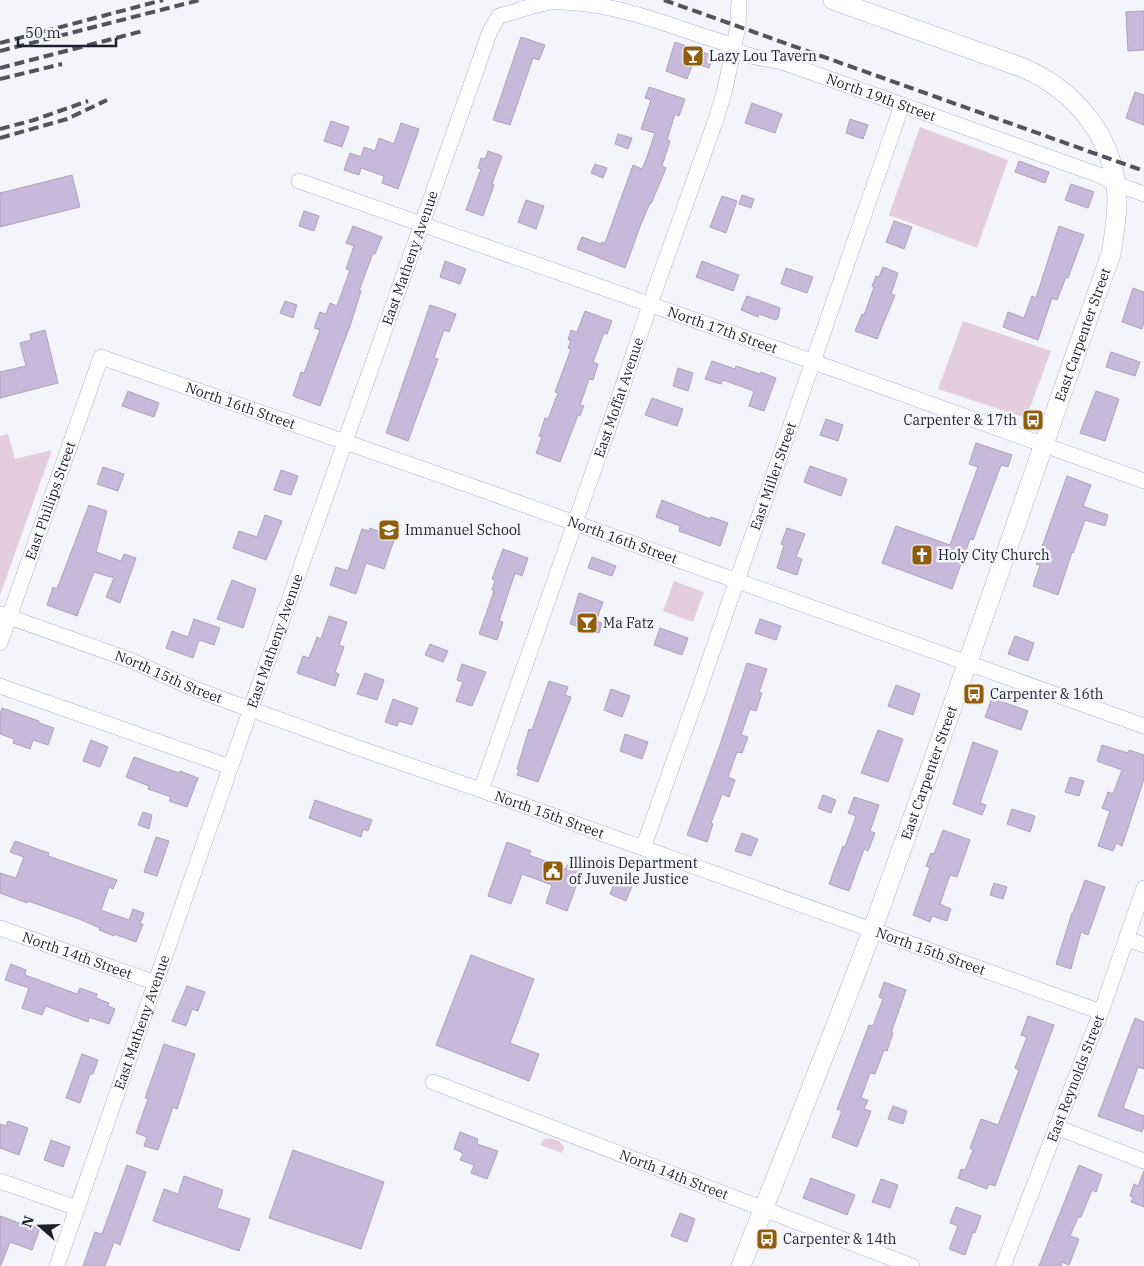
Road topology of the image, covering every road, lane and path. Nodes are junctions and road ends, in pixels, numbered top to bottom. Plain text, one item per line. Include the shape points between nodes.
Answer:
1 (739, 0) edge
2 (833, 0) edge
3 (499, 16) joint
4 (733, 50) junction
5 (902, 105) junction
6 (299, 181) dead end
7 (1116, 184) junction
8 (1144, 194) edge
9 (422, 224) junction
10 (650, 305) junction
11 (101, 357) joint
12 (814, 362) junction
13 (345, 442) junction
14 (1043, 445) junction
15 (1144, 481) edge
16 (574, 523) junction
17 (736, 581) junction
18 (5, 615) edge
19 (0, 643) edge
20 (968, 663) junction
21 (0, 686) edge
22 (251, 709) junction
23 (1144, 726) edge
24 (230, 767) junction
25 (481, 790) junction
26 (643, 848) junction
27 (1144, 888) edge
28 (0, 928) edge
29 (872, 930) junction
30 (1126, 938) junction
31 (1144, 945) edge
32 (156, 983) junction
33 (1101, 1012) junction
34 (433, 1082) dead end
35 (1056, 1128) junction
36 (1144, 1161) edge
37 (0, 1180) edge
38 (77, 1208) junction
39 (763, 1210) junction
40 (57, 1266) edge
41 (741, 1266) edge
42 (912, 1266) edge
43 (1003, 1266) edge

1 - 4 street, East Moffat Avenue
2 - 7 street, East Carpenter Street via 1004,60 1049,81 1085,114 1105,143
3 - 4 street, North 19th Street via 550,2 612,7 725,43
3 - 9 street, East Matheny Avenue via 490,30
4 - 5 street, North 19th Street via 782,62
4 - 10 street, East Moffat Avenue via 724,93
5 - 7 street, North 19th Street via 1099,175
5 - 12 street, East Miller Street
6 - 9 street, North 17th Street
7 - 8 street, North 19th Street
7 - 14 street, East Carpenter Street via 1111,254
9 - 10 street, North 17th Street
9 - 13 street, East Matheny Avenue
10 - 12 street, North 17th Street
10 - 16 street, East Moffat Avenue
11 - 13 street, North 16th Street
11 - 18 street, East Phillips Street
12 - 14 street, North 17th Street
12 - 17 street, East Miller Street
13 - 16 street, North 16th Street
13 - 22 street, East Matheny Avenue
14 - 15 street, North 17th Street
14 - 20 street, East Carpenter Street
16 - 17 street, North 16th Street
16 - 25 street, East Moffat Avenue
17 - 20 street, North 16th Street
17 - 26 street, East Miller Street
18 - 19 street, East Phillips Street
18 - 22 street, North 15th Street via 109,652
20 - 23 street, North 16th Street
20 - 29 street, East Carpenter Street
21 - 24 street
22 - 24 street, East Matheny Avenue
22 - 25 street, North 15th Street
24 - 32 street, East Matheny Avenue
25 - 26 street, North 15th Street
26 - 29 street, North 15th Street
27 - 30 street, East Reynolds Street
28 - 32 street, North 14th Street
29 - 33 street, North 15th Street
29 - 39 street, East Carpenter Street
30 - 31 street
30 - 33 street, East Reynolds Street
32 - 38 street, East Matheny Avenue
33 - 35 street, East Reynolds Street
34 - 39 street, North 14th Street
35 - 36 street
35 - 43 street, East Reynolds Street
37 - 38 street
38 - 40 street, East Matheny Avenue
39 - 41 street, East Carpenter Street
39 - 42 street, North 14th Street

